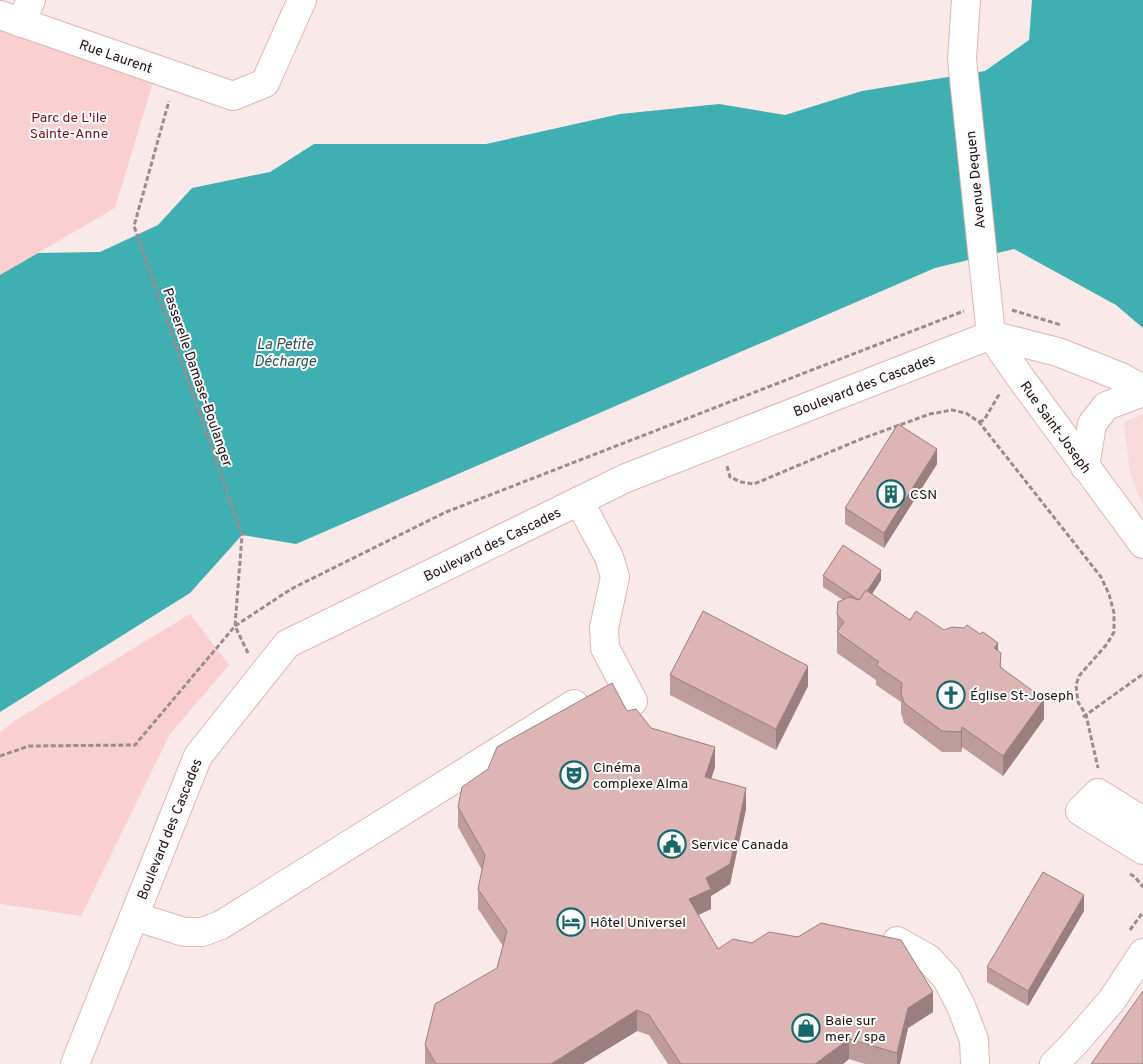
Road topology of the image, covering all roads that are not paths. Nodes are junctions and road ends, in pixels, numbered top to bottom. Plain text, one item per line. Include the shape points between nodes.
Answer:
1 (302, 0) edge
2 (966, 0) edge
3 (17, 13) edge
4 (987, 302) joint
5 (991, 335) junction
6 (1143, 390) edge
7 (1086, 467) junction
8 (579, 501) junction
9 (1143, 544) edge
10 (633, 701) dead end
11 (574, 704) edge
12 (1143, 821) edge
13 (1143, 850) edge
14 (134, 916) junction
15 (897, 941) edge
16 (1143, 953) edge
17 (75, 1064) edge
18 (975, 1064) edge
19 (1054, 1064) edge

1 - 3 street, Rue Laurent via 264,83 233,96
2 - 4 street, Avenue Dequen via 962,59
4 - 5 street, Rue Saint-Joseph
5 - 6 street via 1058,352 1122,377
5 - 7 street, Rue Saint-Joseph
5 - 8 street, Boulevard des Cascades via 626,478
6 - 7 street via 1106,406 1092,424
7 - 9 street, Rue Saint-Joseph
8 - 10 street via 609,557 615,577 604,628 605,648
8 - 14 street, Boulevard des Cascades via 287,644 198,756
11 - 14 street via 221,925 202,932 184,932
12 - 13 street via 1098,793 1080,811
14 - 17 street, Boulevard des Cascades
15 - 18 street via 929,959 947,979 974,1040
16 - 19 street via 1112,1000

